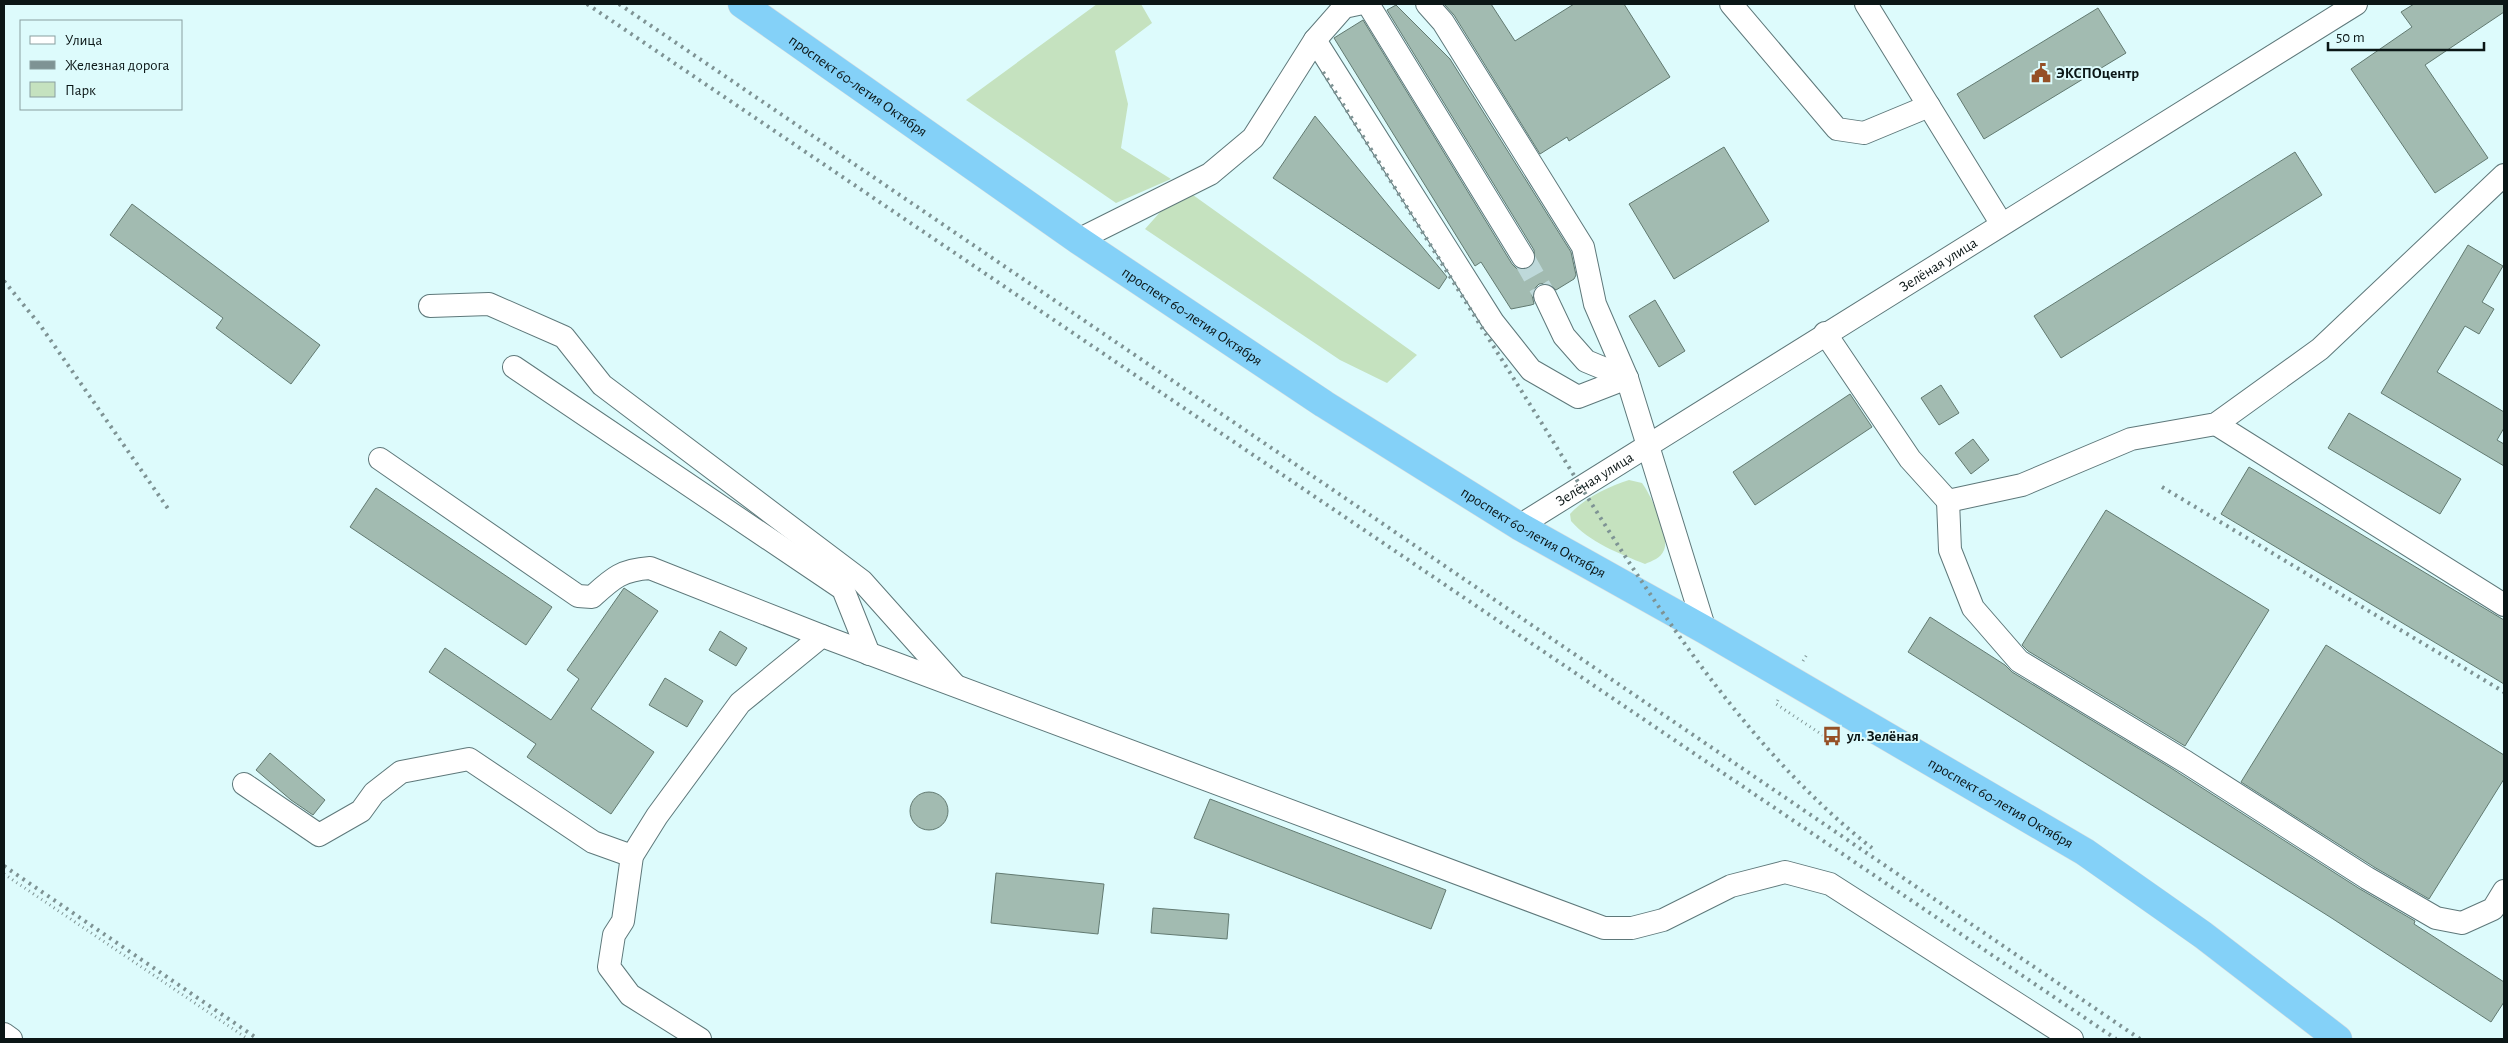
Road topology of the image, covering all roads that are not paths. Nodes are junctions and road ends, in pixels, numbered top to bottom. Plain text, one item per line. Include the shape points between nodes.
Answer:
1 (742, 4) edge
2 (1358, 4) edge
3 (1368, 4) edge
4 (1427, 4) edge
5 (1731, 4) edge
6 (1866, 4) edge
7 (2356, 4) edge
8 (1315, 40) junction
9 (1929, 106) junction
10 (2504, 175) edge
11 (2001, 223) junction
12 (1078, 240) junction
13 (1523, 257) tunnel mouth
14 (1545, 296) tunnel mouth
15 (430, 306) dead end
16 (1825, 333) junction
17 (514, 367) dead end
18 (1627, 378) junction
19 (2216, 424) junction
20 (1647, 444) junction
21 (380, 459) dead end
22 (1948, 501) junction
23 (1519, 526) junction
24 (2504, 605) edge
25 (1705, 630) junction
26 (822, 636) junction
27 (869, 654) junction
28 (956, 686) junction
29 (244, 784) dead end
30 (632, 856) junction
31 (2504, 890) edge
32 (4, 1034) edge
33 (12, 1039) edge
34 (700, 1039) edge
35 (2072, 1039) edge
36 (2338, 1039) edge

1 - 12 highway, проспект 60-летия Октября
2 - 8 street via 1344,7
3 - 13 street
4 - 18 street via 1443,22 1583,248 1595,304
5 - 9 street via 1837,129 1864,133
6 - 9 street
7 - 11 street, Зелёная улица
8 - 12 street via 1253,138 1210,174
8 - 18 street via 1493,322 1531,370 1578,397
9 - 11 street
10 - 19 street via 2320,349
11 - 16 street, Зелёная улица
12 - 23 highway, проспект 60-летия Октября via 1262,364
14 - 18 street via 1564,336 1586,361
15 - 28 street via 489,304 564,337 602,385 862,581
16 - 20 street, Зелёная улица
16 - 22 street via 1910,459
17 - 27 street via 843,589
18 - 20 street
19 - 22 street via 2131,439 2022,485
19 - 24 street
20 - 23 street, Зелёная улица
20 - 25 street
21 - 26 street via 578,596 592,598 611,580 630,570 650,568
22 - 31 street via 1950,550 1973,608 2020,661 2436,918 2462,923 2493,910
23 - 25 highway, проспект 60-летия Октября
25 - 36 highway, проспект 60-летия Октября via 2085,852 2203,935
26 - 27 street
26 - 30 street via 740,703 657,816
27 - 28 street
28 - 35 street via 1604,928 1632,928 1663,920 1731,886 1785,872 1830,884
29 - 30 street via 320,836 361,811 374,793 401,772 470,759 593,842
30 - 34 street via 623,921 614,935 608,968 630,994
32 - 33 street

